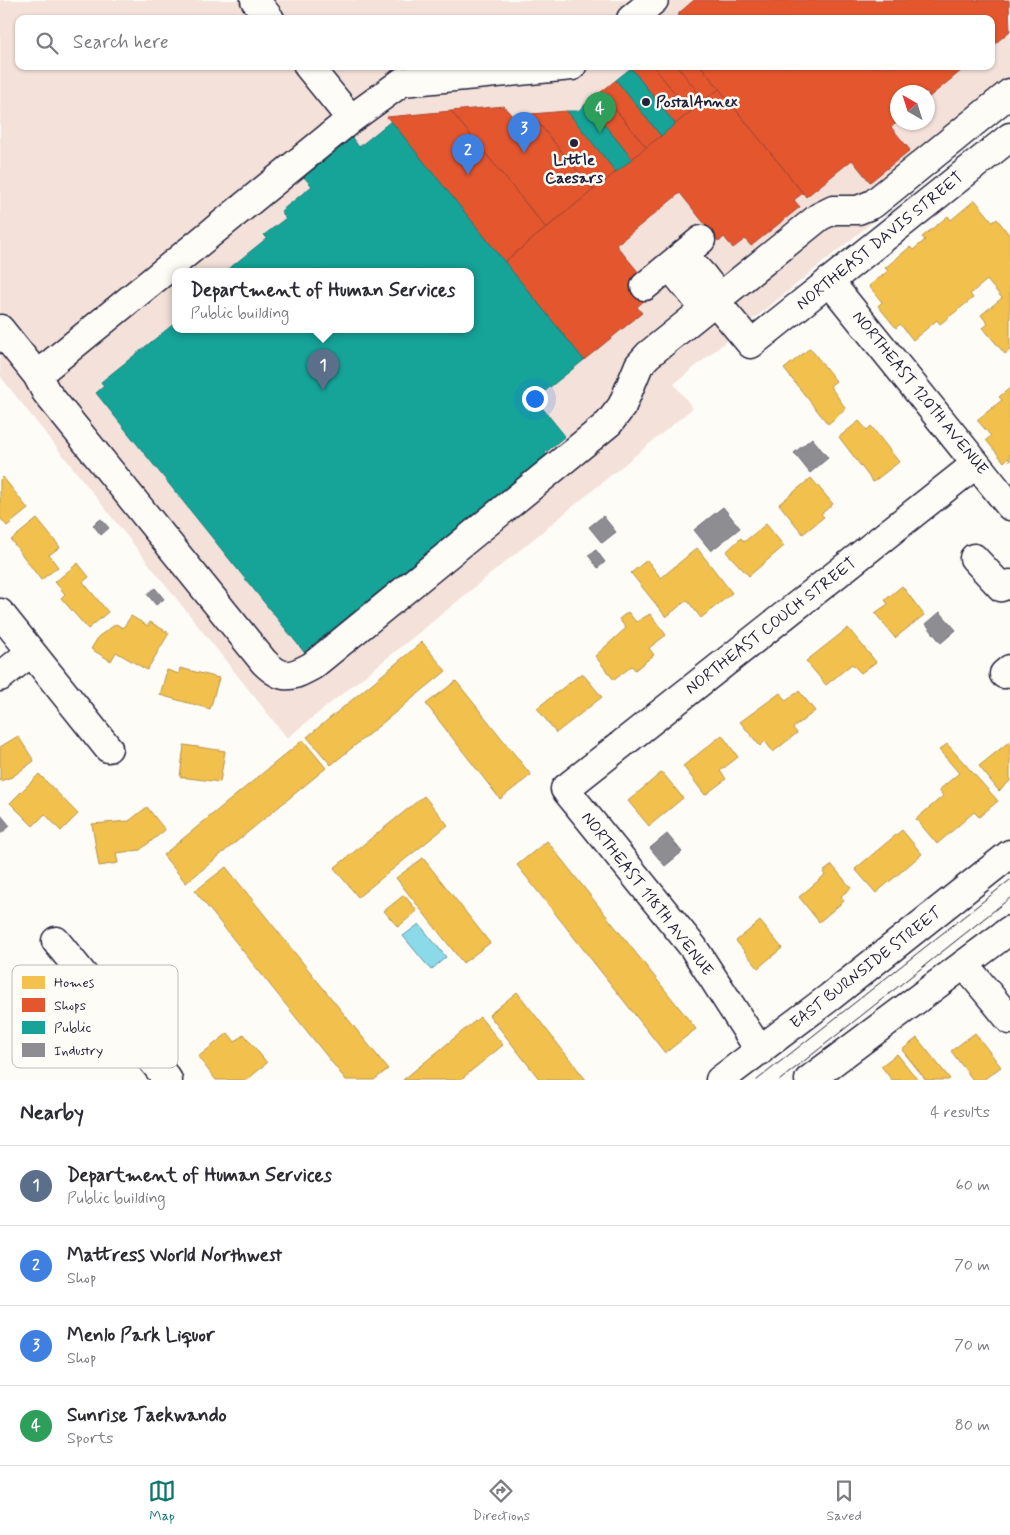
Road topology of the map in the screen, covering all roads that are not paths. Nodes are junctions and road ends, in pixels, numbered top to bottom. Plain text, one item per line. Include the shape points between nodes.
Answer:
1 (255, 0) edge
2 (654, 0) edge
3 (267, 15) edge
4 (636, 15) edge
5 (311, 70) edge
6 (530, 70) edge
7 (1010, 93) edge
8 (351, 119) junction
9 (1010, 137) edge
10 (701, 240) dead end
11 (678, 259) junction
12 (829, 281) junction
13 (645, 286) dead end
14 (715, 301) junction
15 (0, 329) edge
16 (37, 375) junction
17 (976, 464) junction
18 (1010, 506) edge
19 (974, 558) dead end
20 (1010, 584) edge
21 (0, 613) edge
22 (31, 652) junction
23 (0, 677) edge
24 (108, 748) dead end
25 (565, 789) joint
26 (1010, 854) edge
27 (1010, 930) edge
28 (56, 940) dead end
29 (964, 964) junction
30 (76, 965) edge
31 (1010, 1020) edge
32 (760, 1051) junction
33 (158, 1068) edge
34 (168, 1080) edge
35 (720, 1080) edge
36 (809, 1080) edge

1 - 3 street
2 - 4 street
5 - 8 street
6 - 8 street via 402,82
7 - 14 street via 873,204 858,210 833,210 819,217
8 - 16 street
9 - 12 street, NORTHEAST DAVIS STREET
10 - 11 street
11 - 13 street
11 - 14 street via 692,264 710,285
12 - 14 street, NORTHEAST DAVIS STREET via 751,344
12 - 17 street, NORTHEAST 120TH AVENUE
14 - 16 street via 648,355 640,365 622,406 609,423 312,666 294,676 276,674 264,662 46,392
15 - 16 street
17 - 18 street, NORTHEAST 120TH AVENUE
17 - 25 street, NORTHEAST COUCH STREET
19 - 20 street via 1002,587
21 - 22 street
22 - 23 street
22 - 24 street
25 - 32 street, NORTHEAST 118TH AVENUE via 693,947
26 - 32 street, EAST BURNSIDE STREET
27 - 29 street
28 - 30 street
29 - 31 street
29 - 36 street
32 - 35 street, EAST BURNSIDE STREET
33 - 34 street

